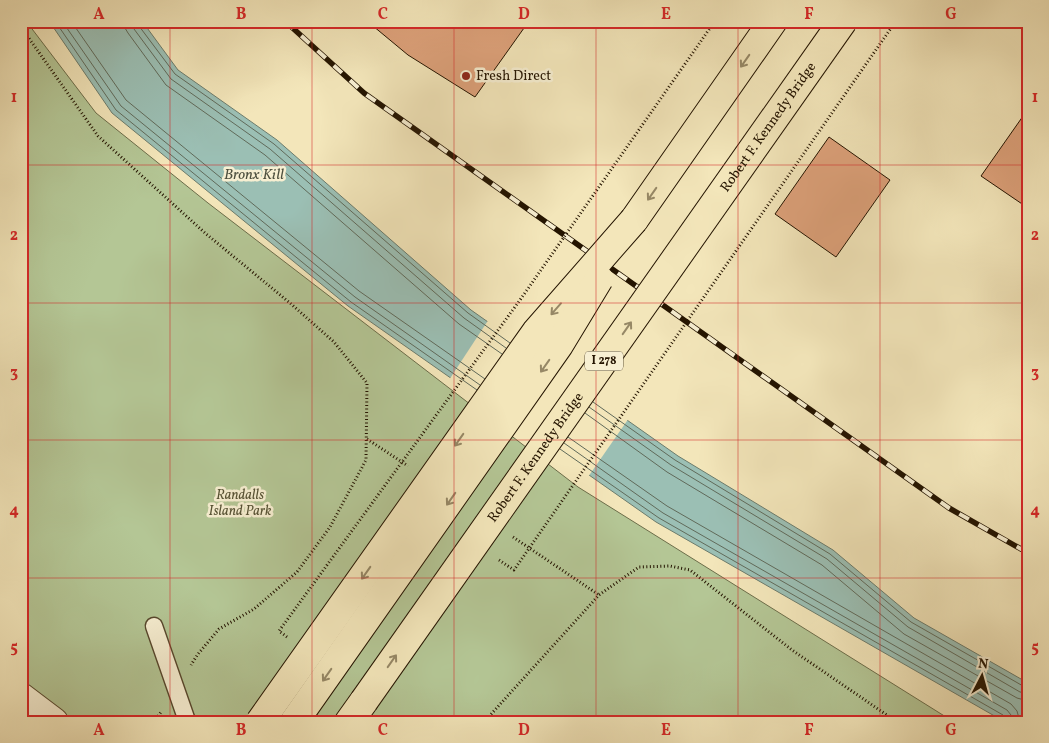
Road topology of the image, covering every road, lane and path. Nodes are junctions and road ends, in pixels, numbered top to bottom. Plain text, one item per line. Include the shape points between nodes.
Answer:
1 (715, 21) edge
2 (773, 21) edge
3 (843, 21) edge
4 (896, 21) edge
5 (21, 27) edge
6 (634, 220) junction
7 (520, 300) dead end
8 (499, 560) dead end
9 (154, 626) dead end
10 (176, 688) junction
11 (21, 697) edge
12 (355, 715) edge
13 (54, 722) edge
14 (154, 722) edge
15 (184, 722) edge
16 (260, 722) edge
17 (294, 722) edge
18 (484, 722) edge
19 (897, 722) edge

1 - 7 path, bridge
2 -> 6 highway
12 -> 3 highway, Robert F. Kennedy Bridge / I 278, bridge
4 - 8 path, bridge via 514,570
5 - 10 path via 98,136 205,233 334,342 367,383 366,460 330,527 297,572 254,609 219,629
6 -> 16 highway, bridge via 536,332
6 -> 17 highway, bridge via 559,345
9 - 10 lane
10 - 14 path
10 - 15 lane via 186,718
11 - 13 street
18 - 19 path via 599,595 639,567 670,566 690,570 792,650

